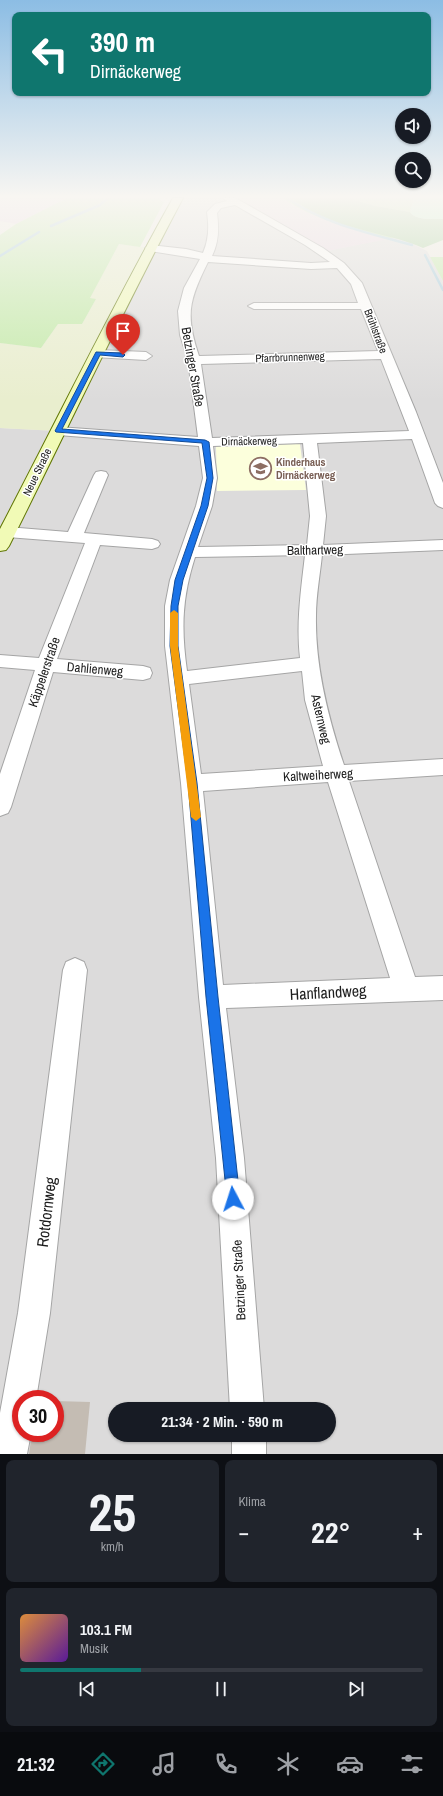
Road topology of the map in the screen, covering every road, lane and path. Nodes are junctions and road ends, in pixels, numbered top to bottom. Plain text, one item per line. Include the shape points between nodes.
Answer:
1 (141, 266) edge
2 (201, 266) edge
3 (341, 266) edge
4 (254, 306) dead end
5 (366, 306) junction
6 (98, 354) junction
7 (386, 355) junction
8 (146, 356) dead end
9 (194, 360) junction
10 (58, 431) junction
11 (417, 435) junction
12 (309, 439) junction
13 (205, 442) junction
14 (101, 476) dead end
15 (443, 503) edge
16 (74, 538) junction
17 (3, 539) edge
18 (94, 540) junction
19 (152, 544) dead end
20 (443, 545) edge
21 (314, 550) junction
22 (188, 552) junction
23 (0, 661) edge
24 (310, 663) junction
25 (46, 664) junction
26 (143, 673) dead end
27 (179, 678) junction
28 (443, 767) edge
29 (336, 774) junction
30 (192, 783) junction
31 (0, 807) edge
32 (75, 970) dead end
33 (443, 988) edge
34 (406, 989) junction
35 (212, 997) junction
36 (247, 1402) edge
37 (249, 1442) edge
38 (10, 1454) edge
39 (250, 1454) edge

1 - 6 main road, Neue Straße
2 - 9 street, Betzinger Straße via 190,288 184,311 186,335
3 - 5 street, Brühlstraße via 356,283
4 - 5 street
5 - 7 street, Brühlstraße
6 - 8 street
6 - 10 main road, Neue Straße
7 - 9 street, Pfarrbrunnenweg
7 - 11 street, Brühlstraße
9 - 13 street, Betzinger Straße
10 - 13 street, Dirnäckerweg
10 - 17 main road, Neue Straße
11 - 12 street, Dirnäckerweg
11 - 15 street, Brühlstraße
12 - 13 street, Dirnäckerweg
12 - 21 street, Asternweg via 318,516
13 - 22 street, Betzinger Straße via 210,478 204,506
14 - 16 street
16 - 17 street
16 - 18 street
18 - 19 street
18 - 25 street, Käppelerstraße
20 - 21 street, Balthartweg
21 - 22 street, Balthartweg
21 - 24 street, Asternweg via 307,614
22 - 27 street, Betzinger Straße via 174,606 174,646
23 - 25 street, Dahlienweg
24 - 27 street
24 - 29 street, Asternweg via 319,718
25 - 26 street, Dahlienweg
25 - 31 street, Käppelerstraße
27 - 30 street, Betzinger Straße
28 - 29 street, Kaltweiherweg
29 - 30 street, Kaltweiherweg
29 - 34 street, Asternweg
30 - 35 street, Betzinger Straße
32 - 38 street, Rotdornweg via 34,1313
33 - 34 street, Hanflandweg
34 - 35 street, Hanflandweg
35 - 36 street, Betzinger Straße via 230,1158
37 - 39 street

